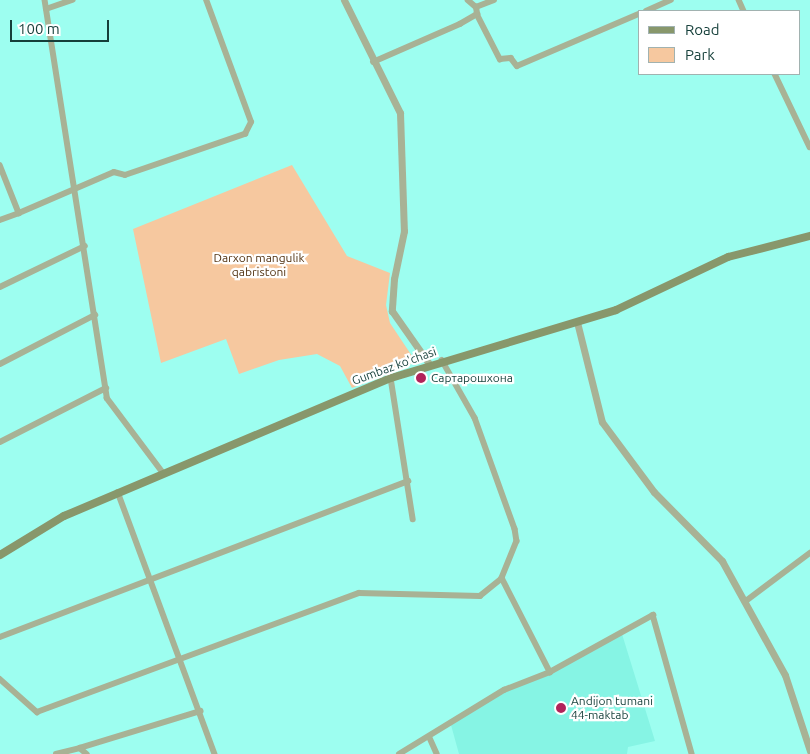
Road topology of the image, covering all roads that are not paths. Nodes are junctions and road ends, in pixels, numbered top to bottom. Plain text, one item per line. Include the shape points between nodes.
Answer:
1 (45, 0) edge
2 (72, 0) edge
3 (206, 0) edge
4 (344, 0) edge
5 (468, 0) edge
6 (494, 0) edge
7 (670, 0) edge
8 (46, 9) junction
9 (476, 10) junction
10 (648, 10) edge
11 (638, 14) edge
12 (373, 62) junction
13 (775, 75) edge
14 (810, 146) edge
15 (0, 165) edge
16 (76, 189) junction
17 (19, 213) junction
18 (0, 220) edge
19 (810, 236) edge
20 (85, 246) junction
21 (0, 287) edge
22 (95, 315) junction
23 (578, 322) junction
24 (442, 360) junction
25 (0, 364) edge
26 (430, 365) junction
27 (391, 378) junction
28 (106, 388) junction
29 (0, 442) edge
30 (164, 474) junction
31 (408, 481) junction
32 (118, 492) junction
33 (413, 519) dead end
34 (810, 553) edge
35 (0, 555) edge
36 (148, 577) junction
37 (502, 578) junction
38 (746, 601) junction
39 (0, 637) edge
40 (180, 662) junction
41 (550, 672) junction
42 (0, 679) edge
43 (200, 711) junction
44 (430, 738) junction
45 (80, 748) junction
46 (810, 751) edge
47 (56, 754) edge
48 (86, 754) edge
49 (215, 754) edge
50 (399, 754) edge
51 (438, 754) edge
52 (692, 754) edge

1 - 8 street
2 - 8 street
3 - 16 street via 250,127 238,138 125,175 114,172
4 - 12 street
5 - 9 street
6 - 9 street
7 - 10 street
8 - 16 street
9 - 11 street via 500,59 511,58 517,66
9 - 12 street
12 - 26 street via 397,104 402,123 404,231 394,279 392,312
13 - 14 street
15 - 17 street
16 - 17 street
16 - 20 street
17 - 18 street
19 - 23 main road, Gumbaz ko'chasi via 728,257 637,303
20 - 21 street
20 - 22 street
22 - 25 street
22 - 28 street
23 - 24 main road, Gumbaz ko'chasi
23 - 38 street via 602,422 654,492 722,561
24 - 26 main road, Gumbaz ko'chasi
24 - 37 street via 475,418 515,529 518,541
26 - 27 main road, Gumbaz ko'chasi
27 - 30 main road, Gumbaz ko'chasi
27 - 31 street
28 - 29 street
28 - 30 street via 107,398
30 - 32 main road, Gumbaz ko'chasi
31 - 33 street
31 - 36 street
32 - 35 main road, Gumbaz ko'chasi via 64,516
32 - 36 street
34 - 38 street
36 - 39 street
36 - 40 street
37 - 40 street via 480,596 359,593
37 - 41 street
38 - 46 street via 785,675
40 - 42 street via 37,712
40 - 43 street
41 - 44 street via 504,690
41 - 52 street via 654,615
43 - 45 street
43 - 49 street
44 - 50 street
44 - 51 street
45 - 47 street
45 - 48 street

